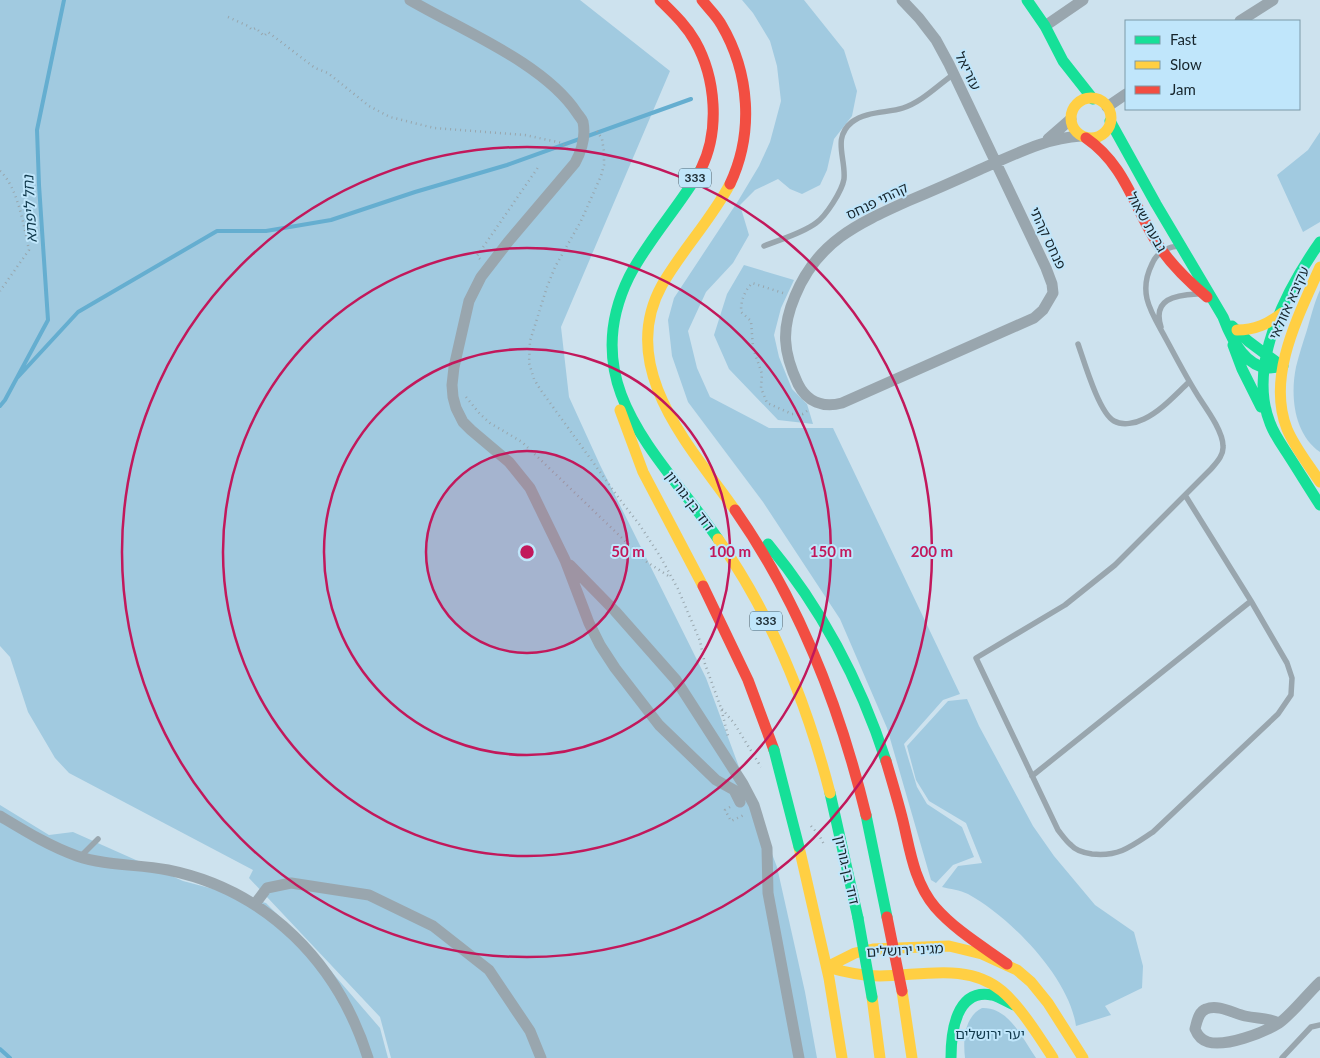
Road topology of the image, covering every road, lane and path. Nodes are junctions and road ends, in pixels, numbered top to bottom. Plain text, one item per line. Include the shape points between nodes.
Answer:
1 (410, 0) edge
2 (660, 0) edge
3 (702, 0) edge
4 (902, 0) edge
5 (1027, 0) edge
6 (1083, 0) edge
7 (1272, 0) edge
8 (228, 17) dead end
9 (1242, 20) edge
10 (1045, 26) junction
11 (1063, 61) junction
12 (954, 74) junction
13 (1125, 95) edge
14 (1093, 99) junction
15 (1107, 107) junction
16 (1072, 114) junction
17 (1110, 120) junction
18 (1084, 137) junction
19 (1042, 142) junction
20 (576, 163) junction
21 (995, 163) junction
22 (539, 166) dead end
23 (0, 171) edge
24 (1133, 197) junction
25 (1156, 204) junction
26 (1320, 242) edge
27 (764, 246) dead end
28 (1182, 246) junction
29 (1162, 250) junction
30 (477, 256) dead end
31 (1320, 267) edge
32 (0, 291) edge
33 (797, 292) junction
34 (1209, 298) junction
35 (1282, 313) junction
36 (1234, 334) junction
37 (1164, 336) junction
38 (1078, 344) dead end
39 (611, 352) junction
40 (1266, 355) junction
41 (1283, 366) junction
42 (1264, 367) junction
43 (453, 380) junction
44 (1189, 382) junction
45 (817, 403) junction
46 (1266, 416) junction
47 (1320, 482) edge
48 (723, 492) junction
49 (1185, 496) junction
50 (1320, 504) edge
51 (565, 560) junction
52 (672, 578) dead end
53 (1251, 601) junction
54 (1032, 776) junction
55 (740, 802) dead end
56 (744, 815) dead end
57 (0, 816) edge
58 (731, 821) dead end
59 (98, 839) dead end
60 (80, 857) junction
61 (255, 904) junction
62 (1007, 964) junction
63 (826, 967) junction
64 (1320, 982) edge
65 (1014, 1004) junction
66 (1279, 1023) junction
67 (1320, 1025) edge
68 (368, 1058) edge
69 (541, 1058) edge
70 (799, 1058) edge
71 (842, 1058) edge
72 (880, 1058) edge
73 (912, 1058) edge
74 (951, 1058) edge
75 (1053, 1058) edge
76 (1082, 1058) edge
77 (1282, 1058) edge

1 - 20 street via 514,58 570,103 582,122 584,140
2 - 39 main road, דוד בן-גוריון / 333 via 694,37 703,57 713,105 713,130 708,152 697,174 631,272 618,303
3 - 48 main road, 333 via 721,24 737,58 745,88 746,119 742,148 734,176 722,198 666,277 656,297 649,316 646,340 648,366 658,392 679,431
4 - 12 street, עזריאל via 936,40
5 - 10 main road
6 - 10 street
7 - 9 street
8 - 20 path via 252,30 256,28 264,36 268,32 314,68 328,73 369,106 390,117 434,128 525,134 556,141 566,146
10 - 11 main road
11 - 14 main road
11 - 16 main road
12 - 21 street, עזריאל
12 - 27 lane via 905,108 870,114 852,122 840,141 844,179 830,207 817,223
13 - 15 street
14 - 15 main road
14 - 16 main road via 1081,101
15 - 17 main road
16 - 18 main road via 1074,129
16 - 19 street via 1060,130
17 - 18 main road via 1102,135
17 - 25 main road, גבעת שאול
18 - 19 street
18 - 24 main road, גבעת שאול via 1109,155
19 - 21 street
20 - 43 street via 481,277 469,301
21 - 33 street, קהתי פנחס via 866,220 820,255
21 - 45 street, פנחס קהתי via 1052,284 1053,293 1044,310 1034,318 842,403 831,406
22 - 30 path
23 - 32 path via 8,178 29,250
24 - 25 main road via 1143,205
24 - 29 main road, גבעת שאול
25 - 28 main road, גבעת שאול
26 - 35 main road, עקיבא אזולאי
28 - 29 lane
28 - 34 main road, גבעת שאול
29 - 34 main road, גבעת שאול via 1186,279
29 - 37 lane via 1152,262 1146,283 1150,310
31 - 41 main road, עקיבא אזולאי
33 - 45 street, קהתי פנחס via 786,322 785,345 790,367 801,390
33 - 45 path via 782,293 752,283 741,301 741,312 751,321 753,348 767,403 792,414 803,414
34 - 36 main road, גבעת שאול
34 - 37 lane via 1178,296 1167,300 1162,305 1159,320
35 - 36 main road via 1261,328
35 - 40 main road, עקיבא אזולאי
36 - 40 main road, גבעת שאול
36 - 42 main road, גבעת שאול via 1244,353
36 - 46 main road via 1242,369
37 - 44 lane
38 - 44 lane via 1104,410 1114,421 1133,423 1145,419
39 - 63 main road, bridge via 619,407 635,456 726,632 774,750
39 - 72 main road, דוד בן-גוריון / 333, bridge via 623,402 656,456 734,560 797,691 825,775 858,918
40 - 41 main road, גבעת שאול
40 - 42 main road, עקיבא אזולאי
41 - 42 main road
41 - 47 main road via 1282,405 1288,430
42 - 46 main road via 1262,394
43 - 51 street via 453,398 463,422 509,462 523,479
43 - 52 path via 485,419 522,442 635,552
44 - 49 lane via 1208,410 1224,448 1220,458
46 - 50 main road
48 - 62 main road via 780,558 821,616 850,670 886,762 915,872 926,896 969,936
48 - 73 main road, 333, bridge via 777,578 830,698 855,773 888,917
49 - 53 lane
49 - 54 lane via 1115,565 1065,605 976,658
51 - 55 street via 600,646 630,690 659,724 716,780 734,790
51 - 70 street via 676,680 754,805 767,848 768,893
53 - 54 lane
53 - 54 lane via 1287,663 1292,678 1291,694 1278,714 1153,832 1117,854 1085,853 1072,846 1058,830
56 - 58 path
57 - 60 street via 51,846
59 - 60 lane
60 - 61 street via 168,870 216,885
61 - 68 street via 318,960 343,998
61 - 69 street via 267,888 291,883 369,895 433,926 489,970 530,1031
62 - 63 main road, מגיני ירושלים via 956,947 923,947 866,950 845,956
62 - 76 main road, מגיני ירושלים via 1035,986
63 - 65 main road, מגיני ירושלים via 853,974 881,976 945,972 973,976 1001,990
63 - 71 main road
64 - 66 street
65 - 74 main road via 991,995 976,995 969,1000 956,1015 951,1030
65 - 75 main road, מגיני ירושלים
66 - 66 street via 1222,1008 1206,1009 1198,1016 1195,1029 1198,1037 1208,1042 1221,1042 1243,1039
67 - 77 lane via 1311,1027

